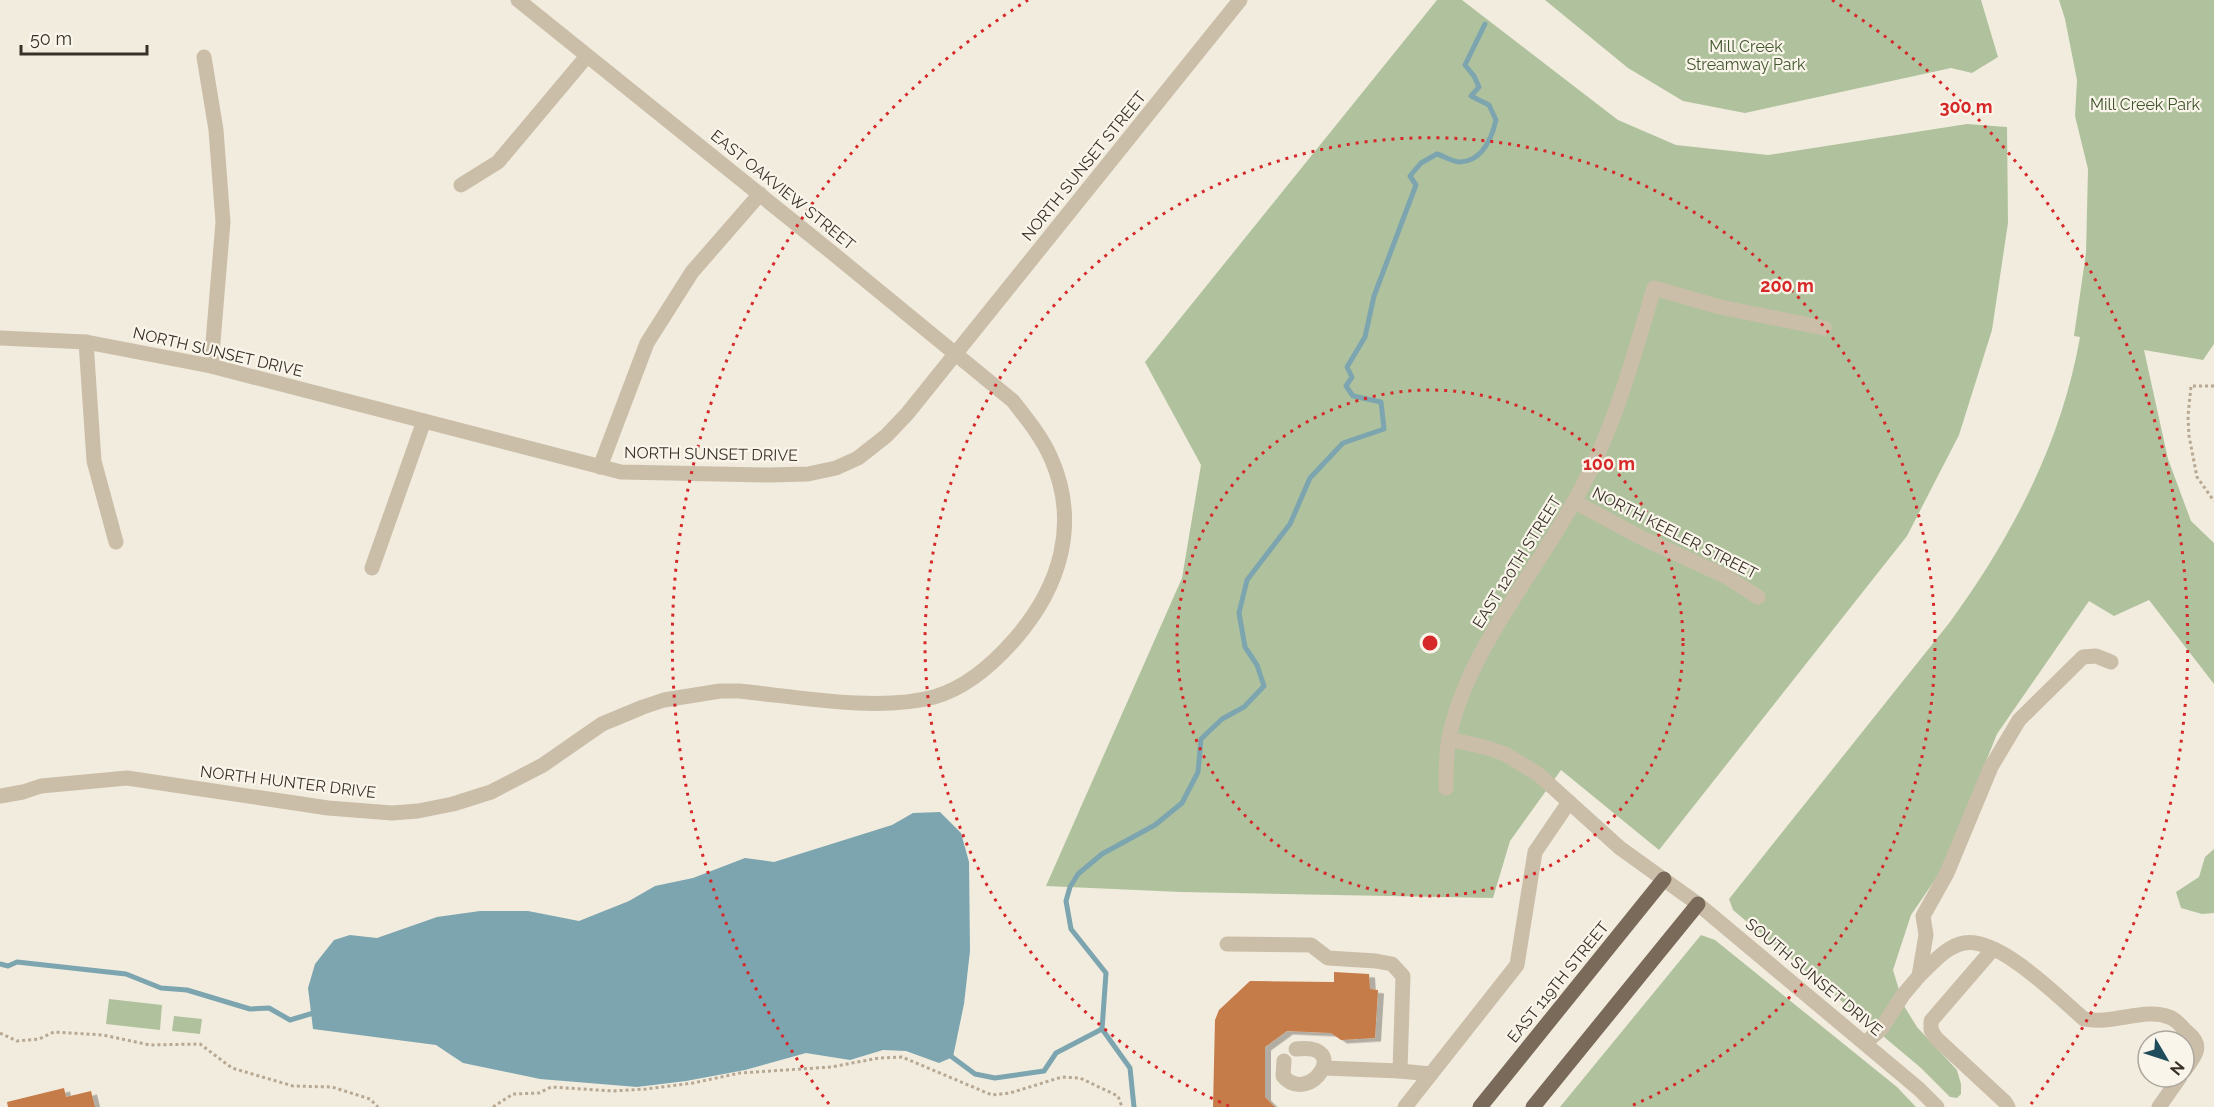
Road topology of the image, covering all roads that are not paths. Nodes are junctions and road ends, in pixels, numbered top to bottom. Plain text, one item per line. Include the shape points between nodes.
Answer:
1 (518, 0) edge
2 (1240, 0) edge
3 (587, 56) junction
4 (204, 57) dead end
5 (461, 185) dead end
6 (760, 194) junction
7 (1824, 328) dead end
8 (0, 338) edge
9 (86, 342) junction
10 (955, 355) junction
11 (211, 366) junction
12 (424, 421) junction
13 (600, 467) junction
14 (1575, 502) junction
15 (117, 542) dead end
16 (372, 568) dead end
17 (1758, 597) dead end
18 (2111, 662) dead end
19 (1449, 739) junction
20 (1446, 788) dead end
21 (0, 796) edge
22 (1569, 802) junction
23 (1664, 879) junction
24 (1698, 904) junction
25 (1227, 944) dead end
26 (1993, 949) junction
27 (1919, 976) junction
28 (2184, 1029) edge
29 (1865, 1044) junction
30 (1296, 1049) dead end
31 (1284, 1061) dead end
32 (1324, 1068) junction
33 (1400, 1071) junction
34 (1431, 1074) junction
35 (2172, 1089) edge
36 (1405, 1107) edge
37 (1480, 1107) edge
38 (1533, 1107) edge
39 (1937, 1107) edge
40 (2008, 1107) edge
41 (2159, 1107) edge

1 - 3 street, EAST OAKVIEW STREET
2 - 10 street, NORTH SUNSET STREET
3 - 5 street via 498,162
3 - 6 street, EAST OAKVIEW STREET
4 - 11 street via 216,130 223,222
6 - 10 street, EAST OAKVIEW STREET
6 - 13 street via 692,272 647,343
7 - 14 street, EAST 120TH STREET via 1720,307 1654,288 1620,402
8 - 9 street, NORTH SUNSET DRIVE
9 - 11 street, NORTH SUNSET DRIVE
9 - 15 street via 94,461
10 - 13 street, NORTH SUNSET DRIVE via 886,436 858,458 836,468 769,476 621,472
10 - 21 street, NORTH HUNTER DRIVE via 1013,401 1034,428 1060,481 1066,520 1055,577 1030,621 998,658 961,685 937,696 896,703 739,691 664,700 603,724 543,765 491,792 418,811 328,808 127,778 41,786
11 - 12 street, NORTH SUNSET DRIVE
12 - 13 street, NORTH SUNSET DRIVE
12 - 16 street
14 - 17 street, NORTH KEELER STREET via 1717,572
14 - 19 street, EAST 120TH STREET via 1495,629 1466,688
18 - 27 street via 2096,656 2083,657 2013,729 1990,767 1947,873 1923,916 1926,935
19 - 20 street, EAST 120TH STREET
19 - 22 street, SOUTH SUNSET DRIVE via 1505,754 1538,774
22 - 23 street, SOUTH SUNSET DRIVE via 1620,848
22 - 34 street via 1535,852 1517,965
23 - 24 street, SOUTH SUNSET DRIVE
23 - 37 main road, EAST 119TH STREET
24 - 29 street, SOUTH SUNSET DRIVE
24 - 38 main road
25 - 33 street via 1311,945 1328,958 1392,964 1403,975
26 - 27 street via 1963,943 1941,955
26 - 28 street via 2008,956 2085,1019 2097,1022 2153,1013 2170,1017
26 - 40 street via 1931,1021 1931,1030
27 - 29 street via 1881,1029
29 - 39 street, SOUTH SUNSET DRIVE
30 - 32 street via 1317,1053
31 - 32 street via 1283,1076 1299,1090 1318,1084
32 - 33 street
33 - 34 street
34 - 36 street
35 - 41 street

